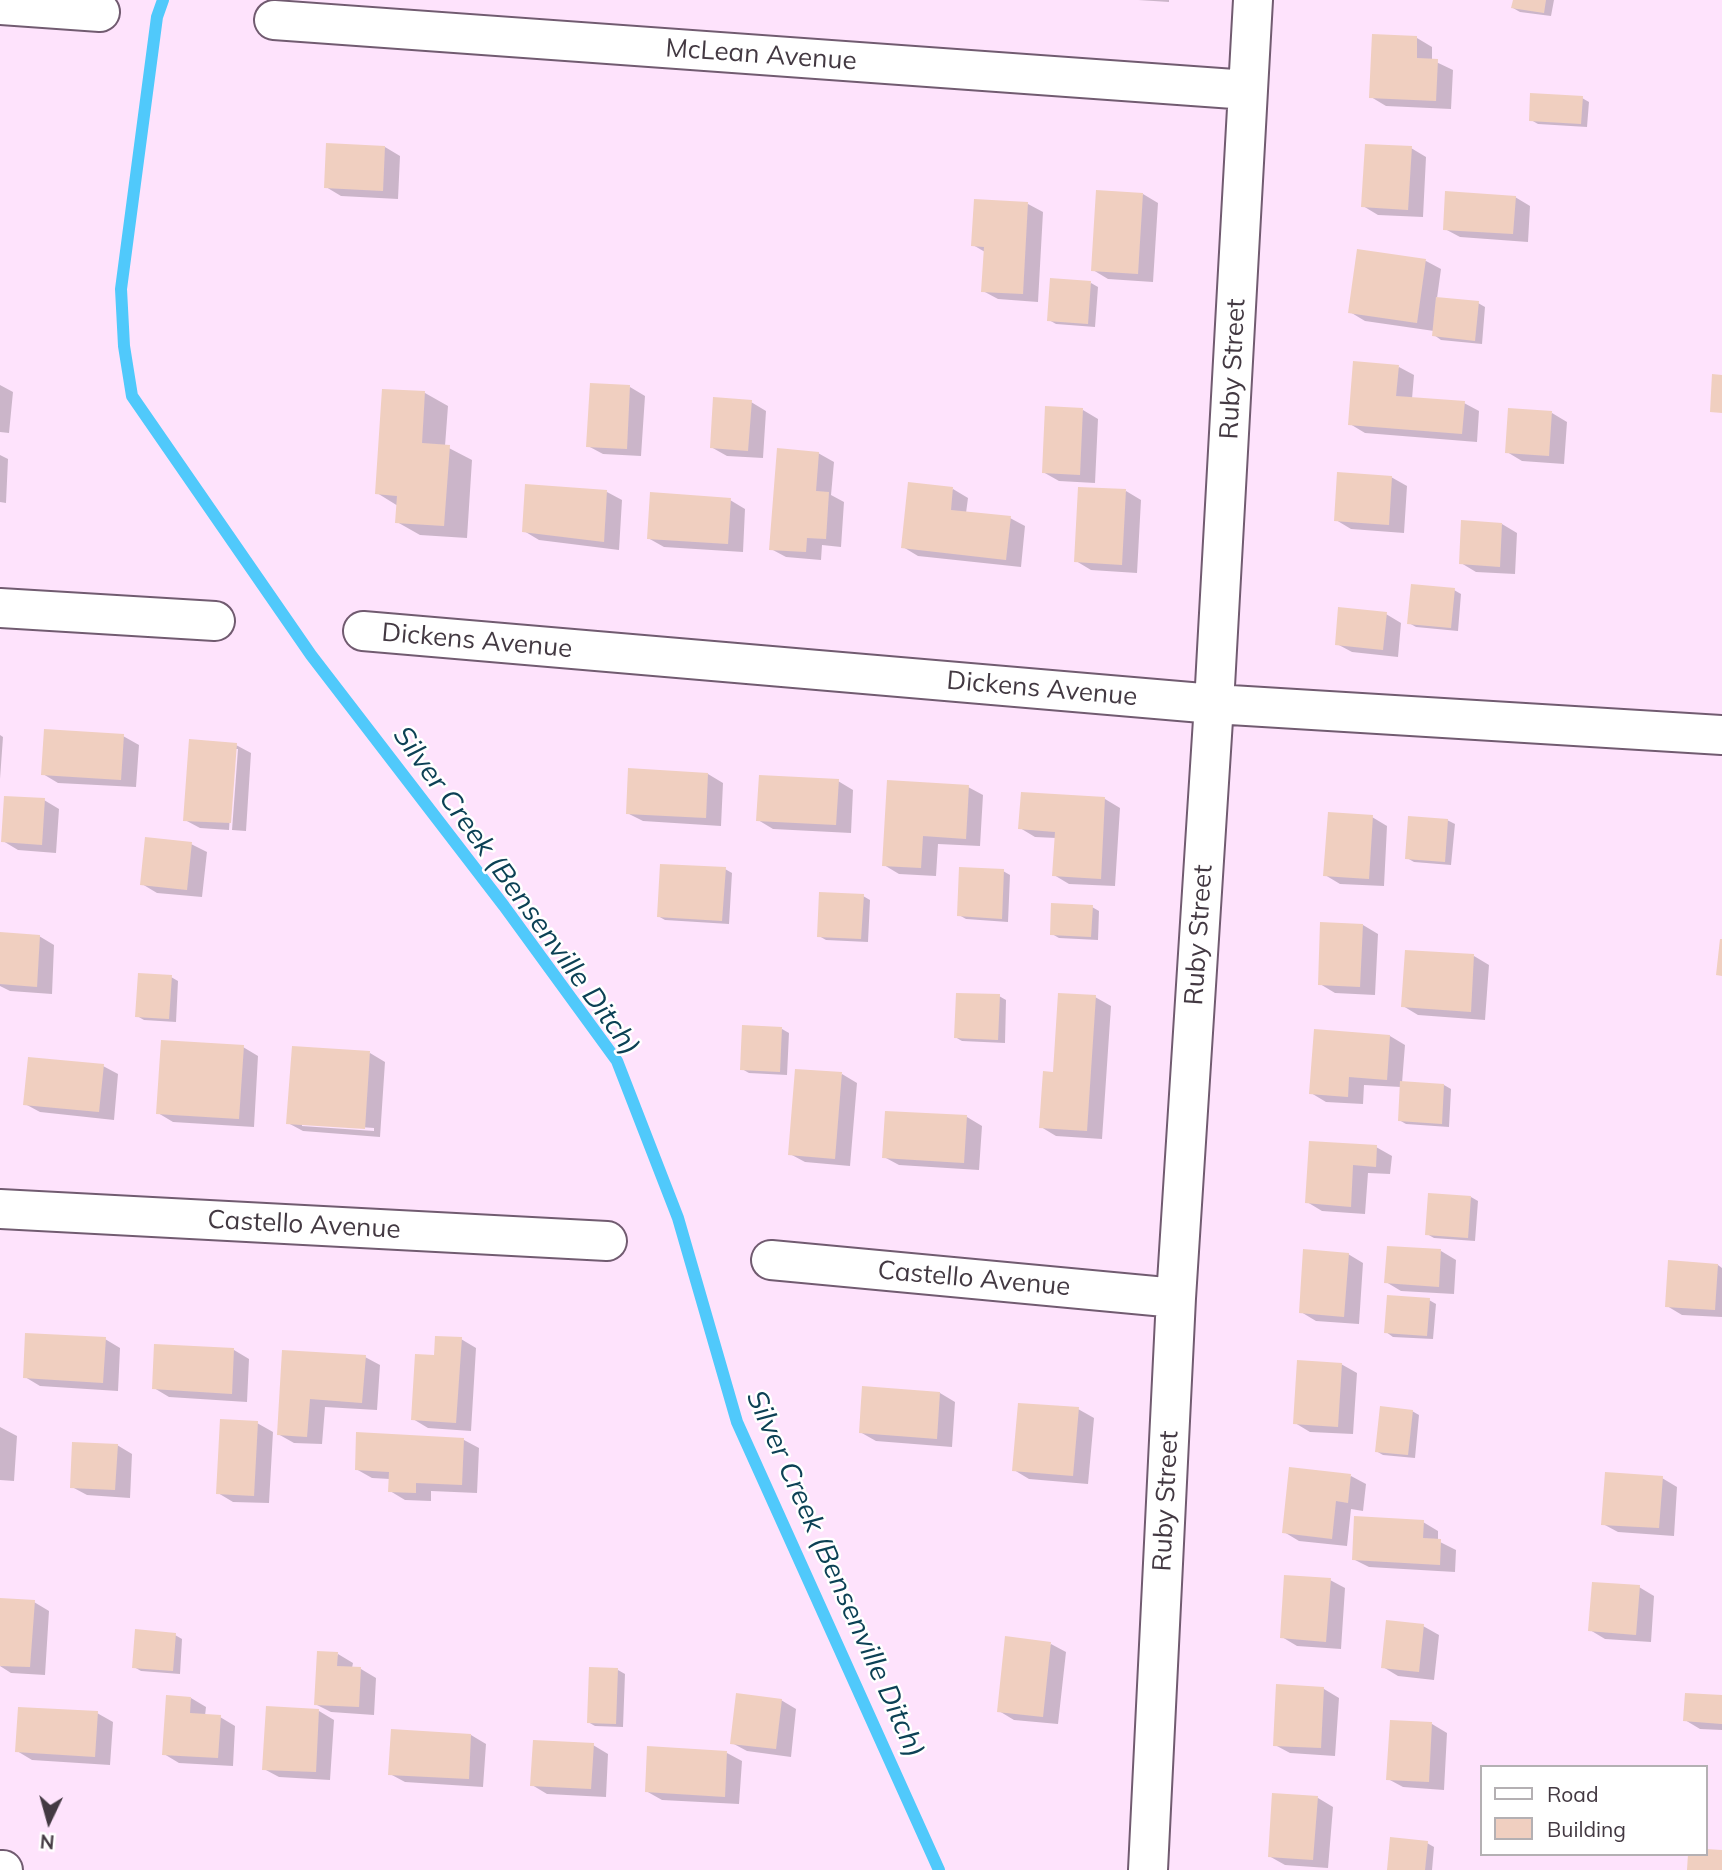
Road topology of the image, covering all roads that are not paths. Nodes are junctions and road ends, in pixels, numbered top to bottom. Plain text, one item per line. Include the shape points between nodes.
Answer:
1 (1253, 0) edge
2 (0, 5) edge
3 (100, 12) dead end
4 (274, 20) dead end
5 (1248, 90) junction
6 (0, 608) edge
7 (215, 621) dead end
8 (363, 631) dead end
9 (1214, 704) junction
10 (1722, 735) edge
11 (0, 1209) edge
12 (607, 1241) dead end
13 (771, 1260) dead end
14 (1177, 1298) junction
15 (1148, 1870) edge

1 - 5 street, Ruby Street
2 - 3 street
4 - 5 street, McLean Avenue
5 - 9 street, Ruby Street
6 - 7 street
8 - 9 street, Dickens Avenue
9 - 10 street, Dickens Avenue
9 - 14 street, Ruby Street
11 - 12 street, Castello Avenue
13 - 14 street, Castello Avenue
14 - 15 street, Ruby Street

